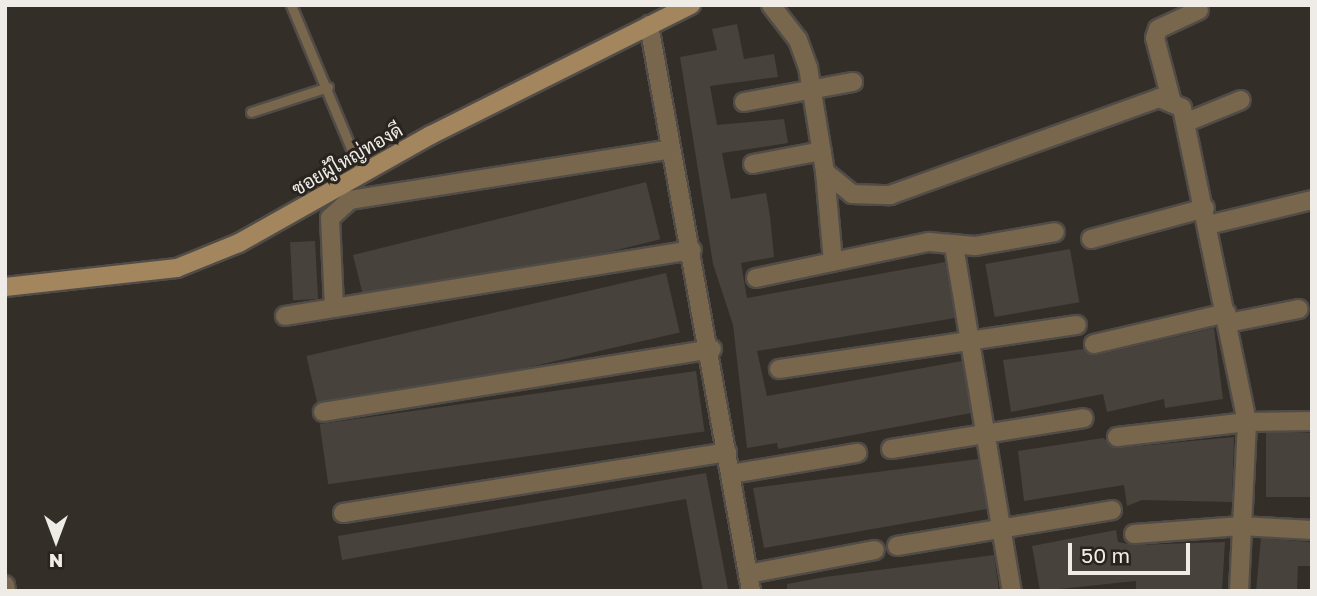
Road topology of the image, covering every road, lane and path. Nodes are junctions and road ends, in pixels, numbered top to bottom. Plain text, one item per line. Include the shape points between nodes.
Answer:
1 (292, 5) edge
2 (691, 5) edge
3 (771, 5) edge
4 (1199, 10) dead end
5 (649, 25) junction
6 (853, 82) dead end
7 (328, 87) junction
8 (812, 89) junction
9 (1171, 99) junction
10 (1241, 100) dead end
11 (744, 102) dead end
12 (251, 112) dead end
13 (1187, 122) junction
14 (671, 149) junction
15 (822, 151) junction
16 (753, 164) dead end
17 (825, 172) junction
18 (363, 176) junction
19 (1312, 200) edge
20 (1207, 217) junction
21 (1055, 232) dead end
22 (1091, 239) dead end
23 (954, 246) junction
24 (691, 250) junction
25 (833, 262) junction
26 (756, 278) dead end
27 (5, 287) edge
28 (334, 306) junction
29 (1299, 309) dead end
30 (285, 316) dead end
31 (1227, 318) junction
32 (1077, 325) dead end
33 (970, 339) junction
34 (1094, 344) dead end
35 (712, 349) junction
36 (779, 369) dead end
37 (323, 412) dead end
38 (1084, 418) dead end
39 (1312, 421) edge
40 (1247, 422) junction
41 (986, 434) junction
42 (1117, 438) dead end
43 (891, 449) dead end
44 (727, 452) junction
45 (857, 453) dead end
46 (731, 474) junction
47 (1112, 510) dead end
48 (343, 513) dead end
49 (1241, 526) junction
50 (1002, 528) junction
51 (1312, 530) edge
52 (1134, 534) dead end
53 (898, 546) dead end
54 (876, 550) dead end
55 (750, 582) edge
56 (5, 585) edge
57 (6, 591) edge
58 (1012, 591) edge
59 (1239, 591) edge

1 - 7 lane
2 - 5 street, ซอยผู้ใหญ่ทองดี
3 - 8 street via 798,40
4 - 9 street via 1158,29 1155,38
5 - 14 street
5 - 18 street, ซอยผู้ใหญ่ทองดี
6 - 8 street
7 - 12 lane
7 - 18 lane
8 - 11 street
8 - 15 street
9 - 13 street
9 - 17 street via 1160,98 890,195 852,194
10 - 13 street
13 - 20 street
14 - 24 street
14 - 28 street via 350,200 330,218
15 - 16 street
15 - 17 street
17 - 25 street
18 - 27 street, ซอยผู้ใหญ่ทองดี via 239,243 177,268
19 - 20 street
20 - 22 street
20 - 31 street
21 - 23 street
23 - 25 street via 929,242
23 - 33 street
24 - 28 street
24 - 35 street
25 - 26 street
28 - 30 street
29 - 31 street
31 - 34 street
31 - 40 street
32 - 33 street
33 - 36 street
33 - 41 street
35 - 37 street
35 - 44 street
38 - 41 street
39 - 40 street
40 - 42 street
40 - 49 street
41 - 43 street
41 - 50 street
44 - 46 street
44 - 48 street
45 - 46 street
46 - 55 street
47 - 50 street
49 - 51 street
49 - 52 street
49 - 59 street
50 - 53 street
50 - 58 street
54 - 55 street
56 - 57 street

